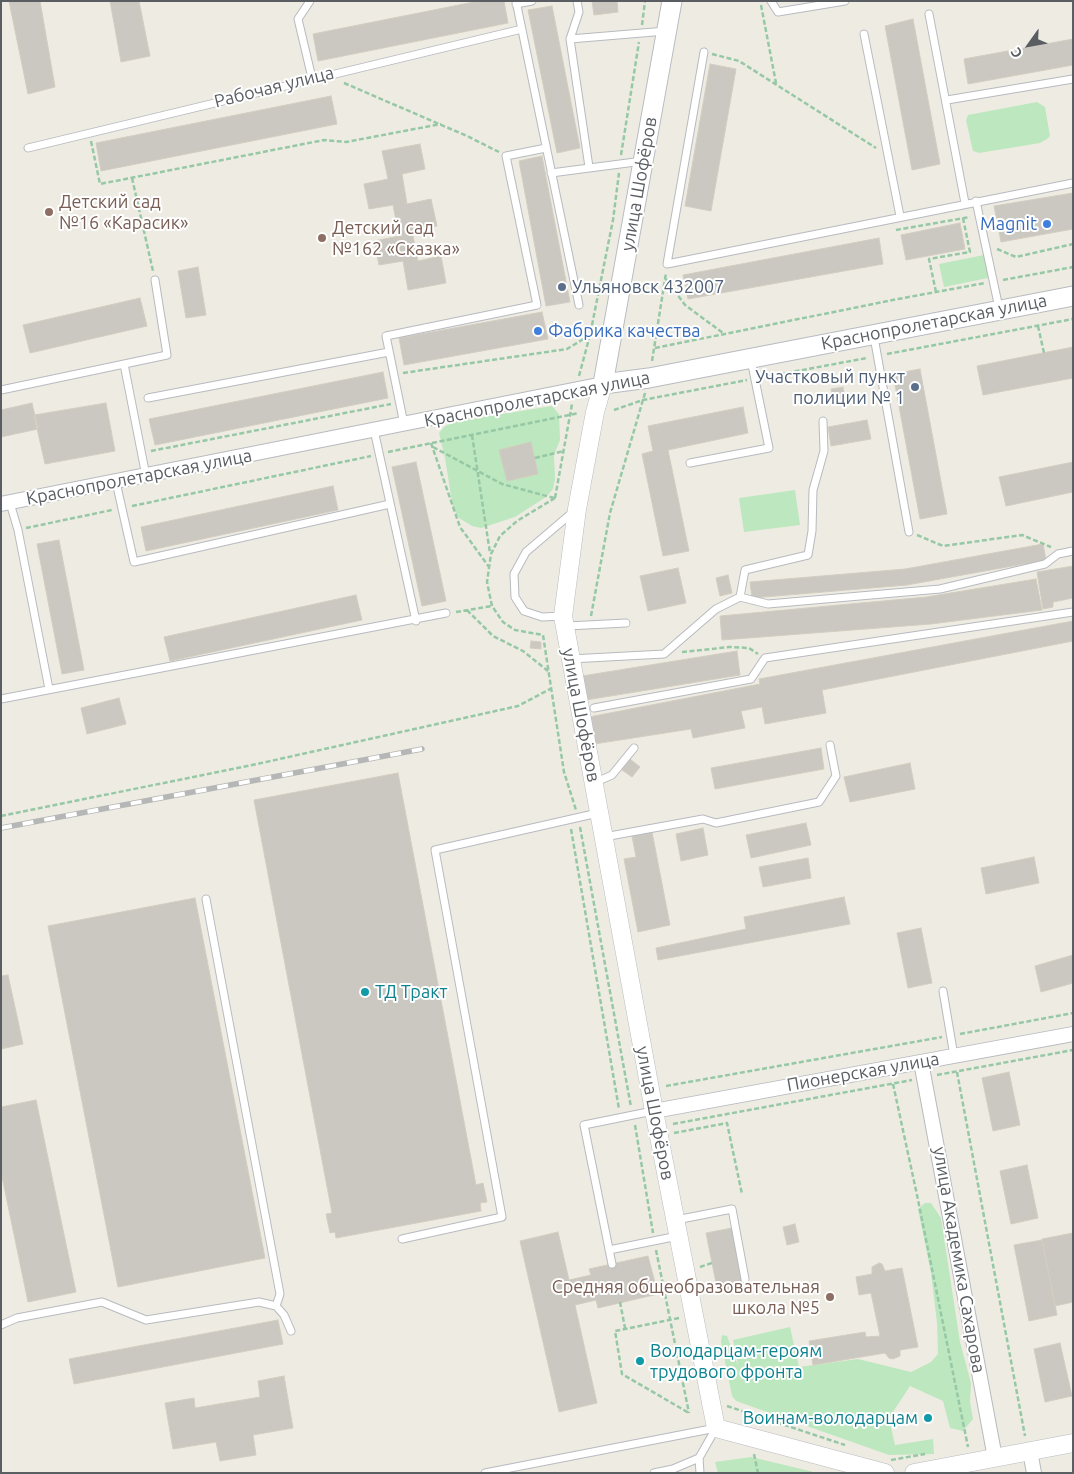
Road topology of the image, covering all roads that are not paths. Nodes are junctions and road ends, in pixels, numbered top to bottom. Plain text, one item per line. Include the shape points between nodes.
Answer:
1 (310, 1) edge
2 (532, 1) edge
3 (577, 1) edge
4 (672, 1) edge
5 (771, 1) edge
6 (845, 1) edge
7 (516, 3) edge
8 (929, 14) dead end
9 (522, 29) junction
10 (667, 31) junction
11 (864, 34) dead end
12 (570, 39) junction
13 (704, 52) road end
14 (312, 78) junction
15 (1073, 79) edge
16 (947, 100) junction
17 (28, 148) dead end
18 (546, 148) junction
19 (643, 160) junction
20 (589, 167) junction
21 (552, 172) junction
22 (1073, 183) edge
23 (976, 201) junction
24 (965, 203) junction
25 (900, 216) junction
26 (155, 280) road end
27 (1073, 296) edge
28 (579, 305) dead end
29 (1000, 310) junction
30 (874, 334) junction
31 (389, 352) junction
32 (750, 358) junction
33 (124, 364) junction
34 (603, 384) junction
35 (1, 390) edge
36 (148, 398) dead end
37 (823, 421) dead end
38 (404, 424) junction
39 (374, 430) junction
40 (690, 463) dead end
41 (146, 476) junction
42 (116, 482) junction
43 (6, 503) edge
44 (390, 504) junction
45 (577, 509) junction
46 (909, 532) road end
47 (1073, 551) edge
48 (740, 597) junction
49 (1073, 612) edge
50 (446, 614) road end
51 (416, 621) junction
52 (563, 621) junction
53 (626, 623) dead end
54 (570, 659) junction
55 (49, 689) junction
56 (1, 699) edge
57 (594, 708) dead end
58 (830, 745) dead end
59 (634, 748) dead end
60 (594, 783) junction
61 (600, 813) junction
62 (604, 836) junction
63 (206, 899) dead end
64 (943, 990) dead end
65 (1073, 1034) edge
66 (954, 1056) junction
67 (921, 1062) junction
68 (654, 1111) junction
69 (677, 1228) junction
70 (402, 1239) dead end
71 (609, 1250) junction
72 (612, 1264) dead end
73 (745, 1279) dead end
74 (276, 1306) junction
75 (1, 1325) edge
76 (291, 1331) dead end
77 (716, 1428) junction
78 (1073, 1443) edge
79 (1028, 1444) junction
80 (994, 1450) junction
81 (699, 1458) junction
82 (888, 1466) edge
83 (485, 1473) edge
84 (654, 1473) edge
85 (700, 1473) edge
86 (914, 1473) edge
87 (1034, 1473) edge

1 - 14 lane via 298,19
2 - 7 lane
3 - 12 lane via 579,12
4 - 10 main road, улица Шофёров
5 - 6 lane via 778,12
7 - 9 lane
8 - 16 lane
9 - 14 lane, Рабочая улица
9 - 18 lane
10 - 12 lane
10 - 19 main road, улица Шофёров
11 - 25 lane
12 - 20 lane
13 - 25 lane via 667,264
14 - 17 lane, Рабочая улица
15 - 16 lane
16 - 24 lane
18 - 21 lane
18 - 31 lane via 506,156 537,305 386,336
19 - 20 lane
19 - 34 main road, улица Шофёров
20 - 21 lane
21 - 28 lane
22 - 23 lane
23 - 24 lane
23 - 29 lane
24 - 25 lane
26 - 33 lane via 167,355
27 - 29 main road, Краснопролетарская улица
29 - 30 main road, Краснопролетарская улица
30 - 32 main road, Краснопролетарская улица
30 - 46 lane
31 - 36 lane
31 - 38 lane
32 - 34 main road, Краснопролетарская улица
32 - 40 lane via 769,448
33 - 35 lane
33 - 41 lane
34 - 38 street, Краснопролетарская улица
34 - 45 street, улица Шофёров
37 - 48 lane via 824,451 813,490 808,556 745,570
38 - 39 street, Краснопролетарская улица
39 - 41 street, Краснопролетарская улица
39 - 44 lane
41 - 42 street, Краснопролетарская улица
42 - 43 street, Краснопролетарская улица
42 - 44 lane via 134,562
43 - 55 lane via 18,530
44 - 51 lane
45 - 52 street, улица Шофёров
45 - 52 lane via 526,552 514,574 515,597 524,611
47 - 48 lane via 1058,554 1045,564 940,589 768,604
48 - 54 lane via 716,609 664,654
49 - 57 lane via 764,658 751,679
50 - 51 lane
51 - 55 lane
52 - 53 lane via 590,626
52 - 54 street, улица Шофёров
54 - 60 street, улица Шофёров
55 - 56 lane
58 - 62 lane via 836,776 819,802 716,823 703,818
59 - 60 lane via 612,775
60 - 61 street, улица Шофёров
61 - 62 street, улица Шофёров
61 - 70 lane via 435,850 502,1217
62 - 68 street, улица Шофёров
63 - 74 lane via 280,1294
64 - 66 lane
65 - 66 street, Пионерская улица
66 - 67 street, Пионерская улица
67 - 68 street, Пионерская улица
67 - 80 street, улица Академика Сахарова
68 - 69 street, улица Шофёров
68 - 71 lane via 584,1125
69 - 71 lane via 654,1241
69 - 73 lane via 732,1209
69 - 77 street, улица Шофёров
71 - 72 lane
74 - 75 lane via 259,1302 146,1320 102,1302 17,1318
74 - 76 lane
77 - 81 lane
77 - 82 street
77 - 83 lane
78 - 79 street
79 - 80 street
79 - 87 street
80 - 86 street
81 - 84 lane
81 - 85 lane

